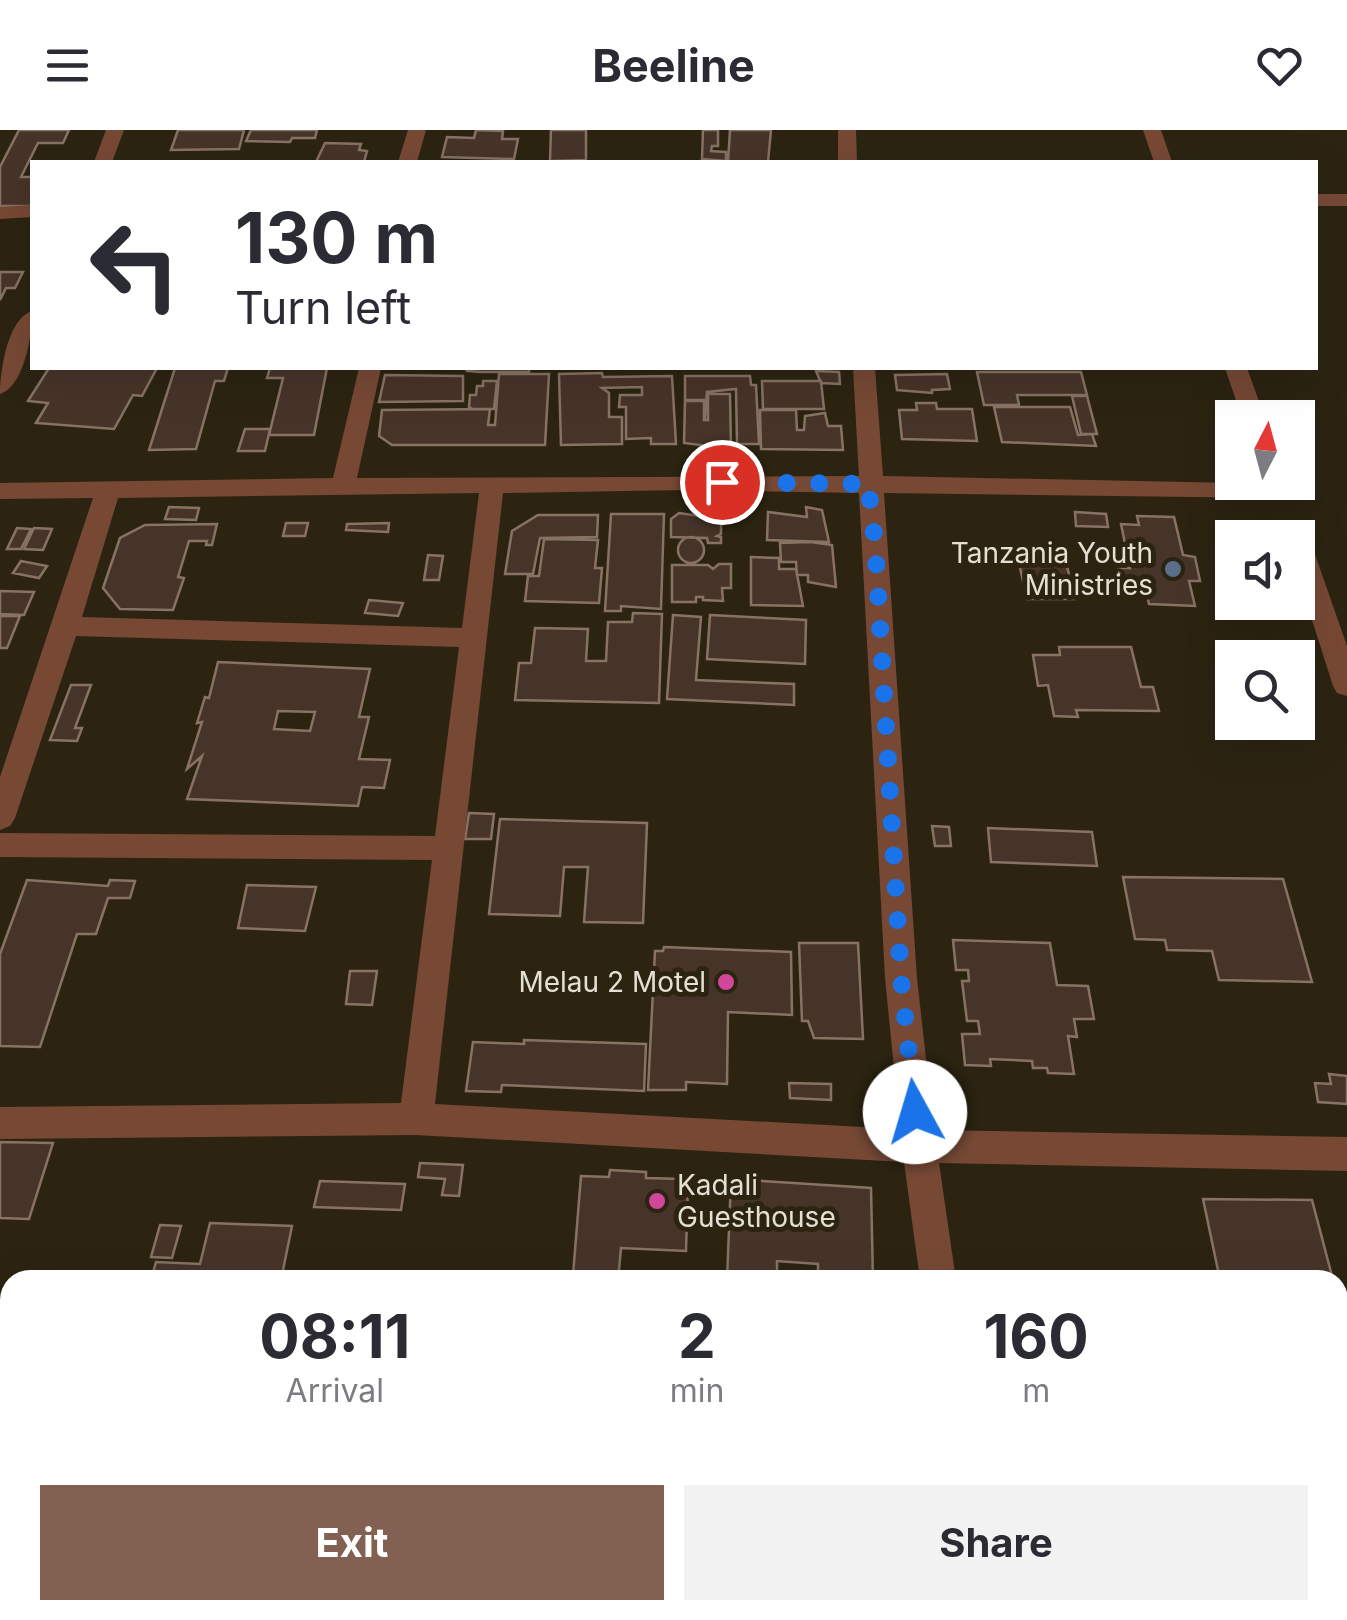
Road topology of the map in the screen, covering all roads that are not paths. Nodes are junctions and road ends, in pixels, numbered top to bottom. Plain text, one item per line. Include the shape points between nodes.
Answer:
1 (116, 130) edge
2 (416, 130) edge
3 (847, 130) edge
4 (1152, 130) edge
5 (104, 160) edge
6 (408, 160) edge
7 (848, 160) edge
8 (1162, 160) edge
9 (1318, 200) edge
10 (1347, 200) edge
11 (30, 211) edge
12 (0, 213) edge
13 (30, 322) edge
14 (370, 370) edge
15 (864, 370) edge
16 (1237, 370) edge
17 (0, 387) edge
18 (1248, 400) edge
19 (868, 484) junction
20 (343, 485) junction
21 (492, 486) junction
22 (1215, 486) edge
23 (108, 490) junction
24 (0, 492) edge
25 (1315, 592) edge
26 (66, 626) junction
27 (473, 638) junction
28 (1347, 686) edge
29 (0, 818) edge
30 (0, 845) edge
31 (448, 848) junction
32 (416, 1119) junction
33 (0, 1122) edge
34 (918, 1146) junction
35 (1347, 1154) edge
36 (937, 1270) edge

1 - 5 street
2 - 6 street
3 - 7 street
4 - 8 street
9 - 10 street
11 - 12 street
13 - 17 street
14 - 20 street
15 - 19 street
16 - 18 street
19 - 21 street
19 - 22 street
19 - 34 street
20 - 21 street
20 - 23 street
21 - 27 street
23 - 24 street
23 - 26 street
25 - 28 street
26 - 27 street
26 - 29 street
27 - 31 street
30 - 31 street
31 - 32 street
32 - 33 street
32 - 34 street
34 - 35 street
34 - 36 street

